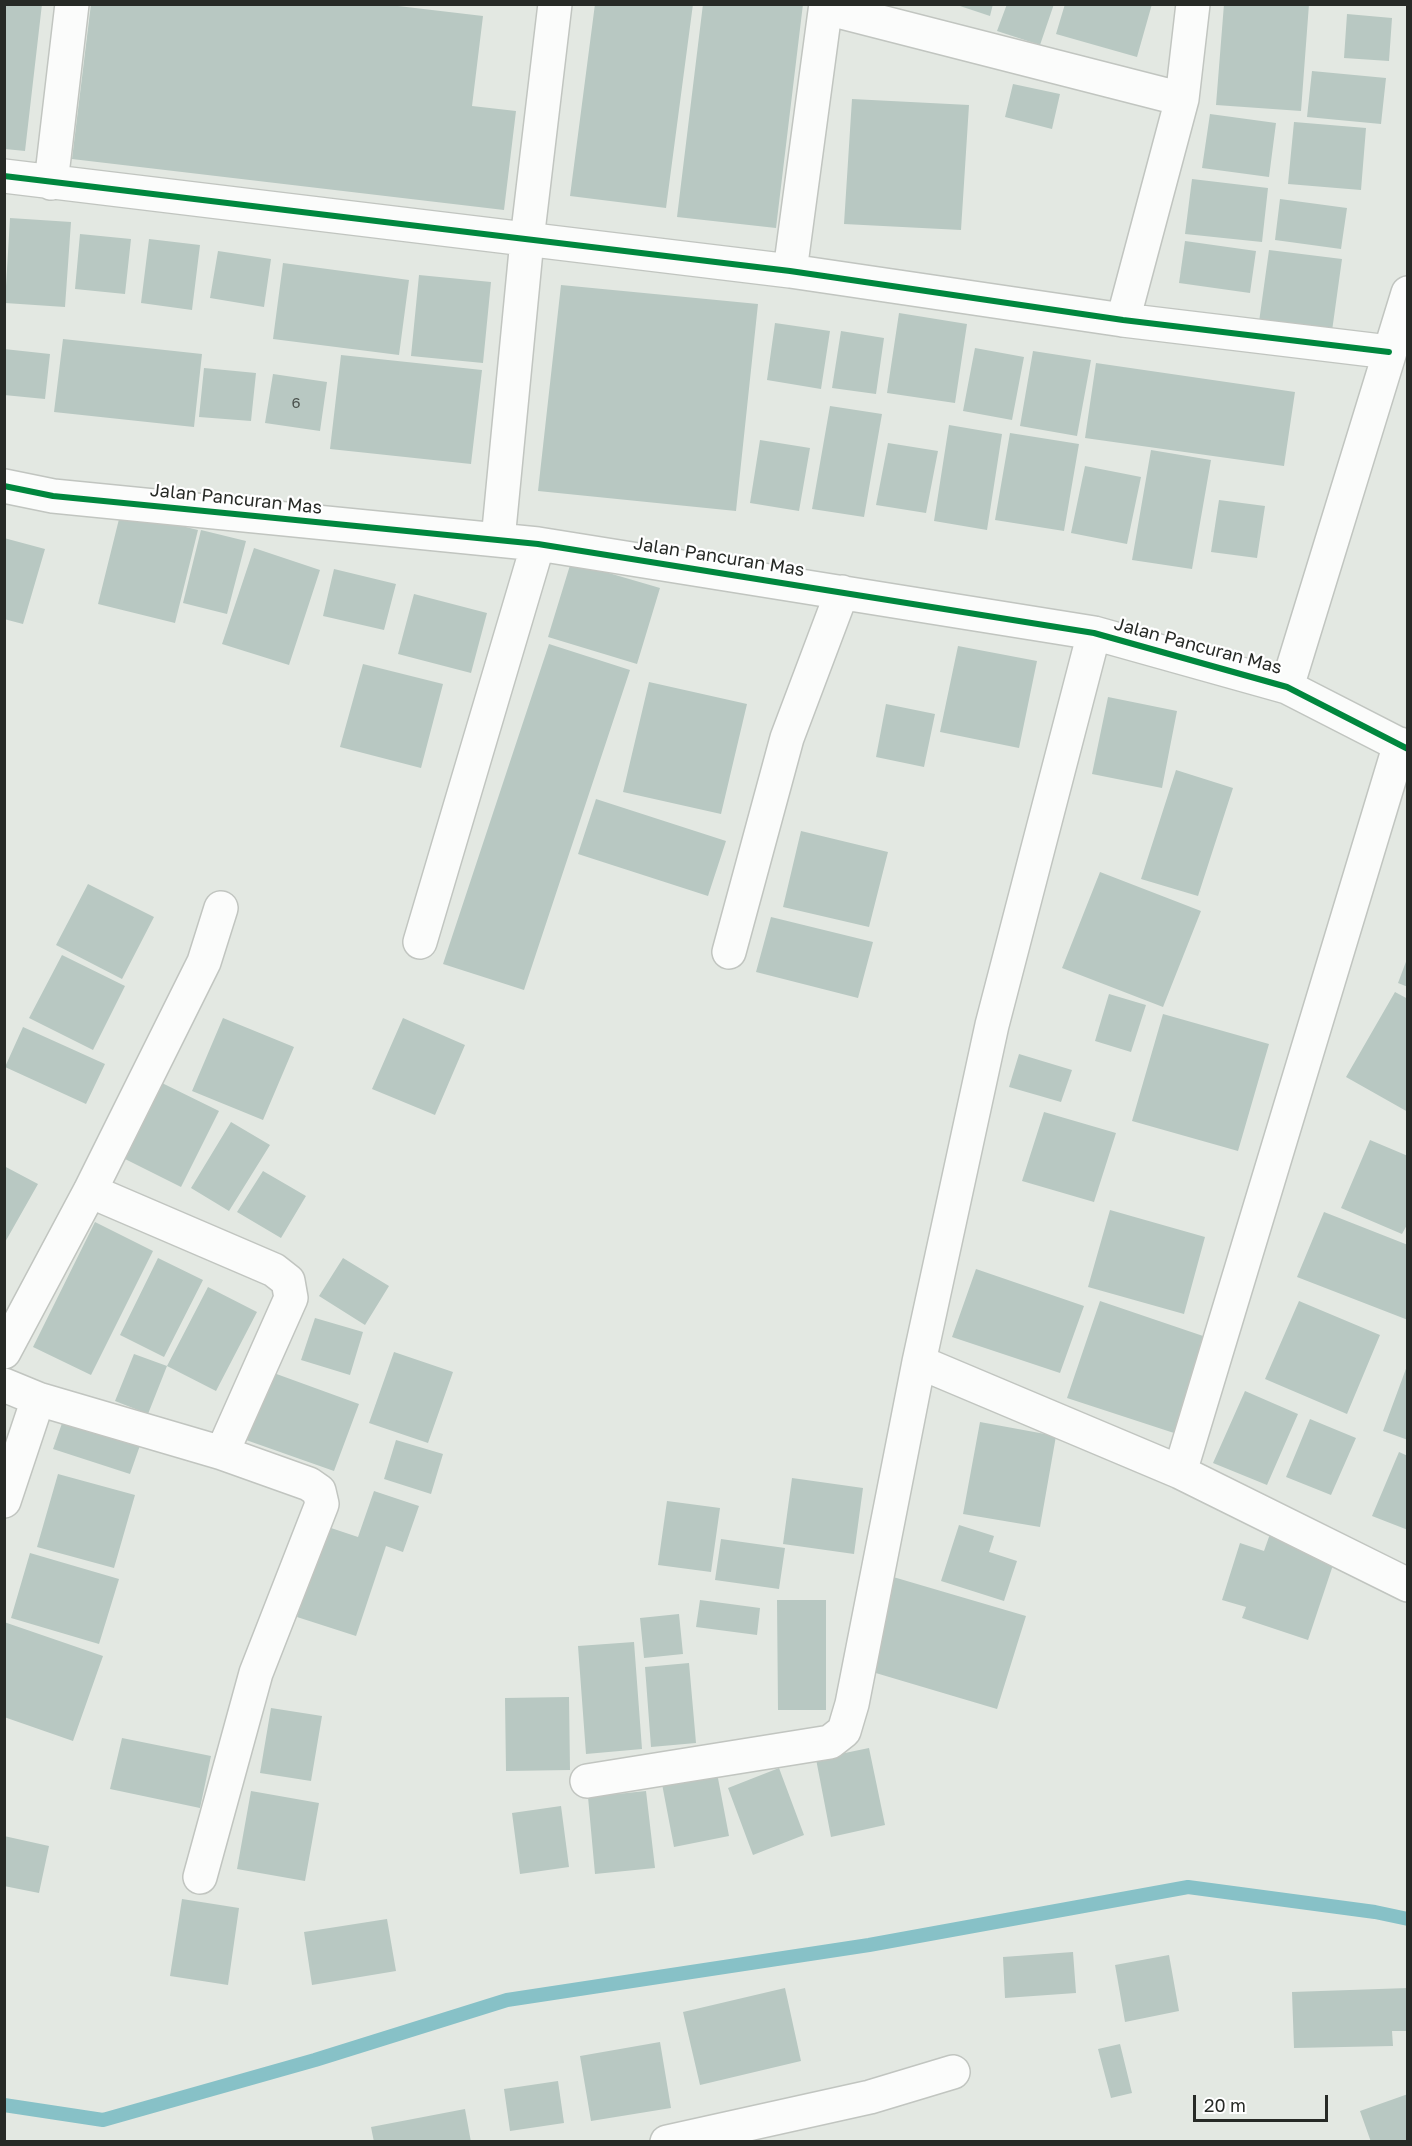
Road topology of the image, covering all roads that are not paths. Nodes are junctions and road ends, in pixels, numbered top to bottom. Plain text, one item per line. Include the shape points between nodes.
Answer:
1 (72, 4) edge
2 (555, 4) edge
3 (1193, 4) edge
4 (826, 6) edge
5 (1182, 99) junction
6 (4, 176) edge
7 (51, 183) junction
8 (528, 240) junction
9 (790, 272) junction
10 (1407, 293) edge
11 (1123, 320) junction
12 (1389, 352) junction
13 (4, 486) edge
14 (498, 540) junction
15 (538, 544) junction
16 (842, 592) junction
17 (1094, 633) junction
18 (1287, 687) junction
19 (1404, 747) edge
20 (221, 908) dead end
21 (420, 942) dead end
22 (729, 952) dead end
23 (90, 1191) junction
24 (4, 1352) edge
25 (920, 1362) junction
26 (4, 1385) edge
27 (38, 1399) junction
28 (222, 1454) junction
29 (1180, 1472) junction
30 (4, 1501) edge
31 (1407, 1585) edge
32 (587, 1780) dead end
33 (200, 1877) dead end
34 (954, 2072) dead end
35 (666, 2142) edge

1 - 7 street
2 - 8 street
3 - 5 street
4 - 5 street
4 - 9 street
5 - 11 street
6 - 7 street
7 - 8 street
8 - 9 street
8 - 14 street
9 - 11 street
10 - 12 street
11 - 12 street
12 - 18 street
13 - 14 street, Jalan Pancuran Mas via 53,496
14 - 15 street, Jalan Pancuran Mas
15 - 16 street, Jalan Pancuran Mas
15 - 21 street
16 - 17 street, Jalan Pancuran Mas
16 - 22 street via 787,738
17 - 18 street, Jalan Pancuran Mas
17 - 25 street via 992,1024
18 - 19 street, Jalan Pancuran Mas
19 - 29 street
20 - 23 street via 204,962
23 - 24 street
23 - 28 street via 274,1270 288,1281 291,1298
25 - 29 street
25 - 32 street via 844,1731 830,1742
26 - 27 street
27 - 28 street
27 - 30 street
28 - 33 street via 309,1484 319,1491 322,1504 256,1673
29 - 31 street
34 - 35 street via 870,2097

